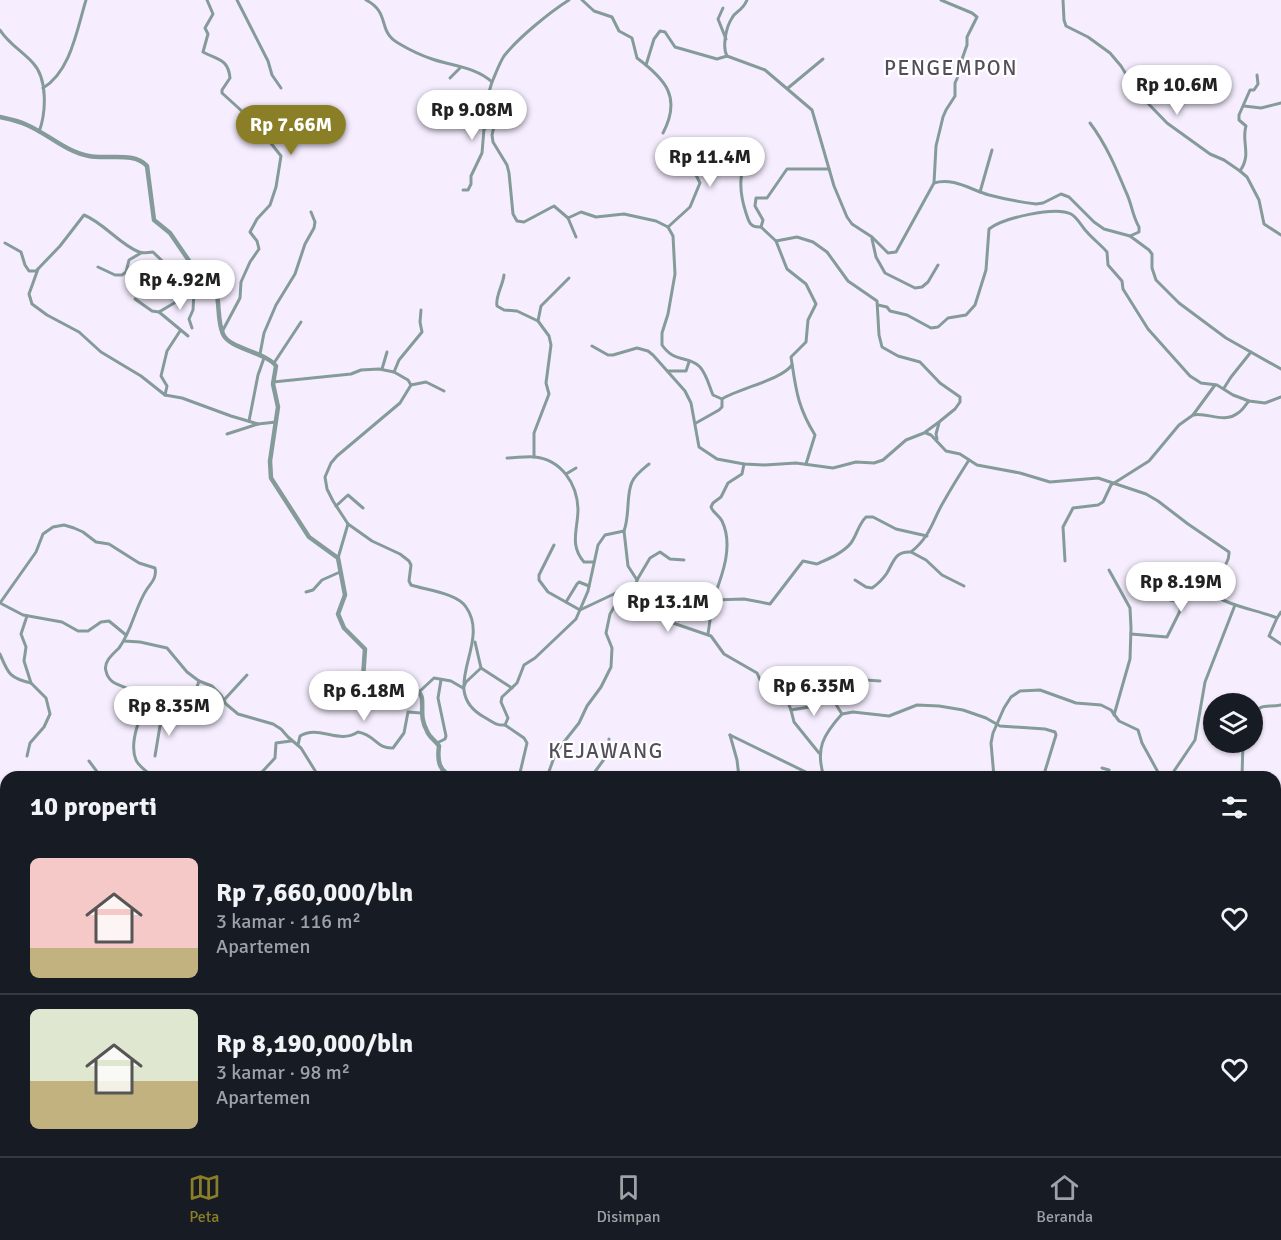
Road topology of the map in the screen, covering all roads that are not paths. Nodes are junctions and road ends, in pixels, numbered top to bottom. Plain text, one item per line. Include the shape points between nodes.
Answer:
1 (86, 0) edge
2 (207, 0) edge
3 (237, 0) edge
4 (366, 0) edge
5 (569, 0) edge
6 (582, 0) edge
7 (747, 0) edge
8 (941, 0) edge
9 (1063, 0) edge
10 (723, 8) dead end
11 (0, 30) edge
12 (726, 39) junction
13 (727, 56) junction
14 (823, 59) dead end
15 (646, 65) junction
16 (462, 68) junction
17 (1257, 75) dead end
18 (450, 78) dead end
19 (492, 82) junction
20 (43, 88) junction
21 (281, 88) dead end
22 (788, 88) junction
23 (1281, 103) edge
24 (1244, 106) junction
25 (0, 117) edge
26 (1090, 123) dead end
27 (495, 124) junction
28 (39, 132) junction
29 (663, 133) dead end
30 (748, 146) dead end
31 (992, 150) dead end
32 (746, 155) junction
33 (829, 169) junction
34 (1240, 171) junction
35 (934, 183) junction
36 (463, 190) dead end
37 (980, 192) junction
38 (1043, 203) junction
39 (311, 212) dead end
40 (1044, 213) junction
41 (568, 218) junction
42 (668, 227) junction
43 (761, 227) junction
44 (1281, 235) edge
45 (1130, 236) junction
46 (576, 237) dead end
47 (872, 237) junction
48 (776, 242) junction
49 (5, 243) dead end
50 (141, 253) junction
51 (938, 265) dead end
52 (98, 267) dead end
53 (38, 269) junction
54 (504, 275) dead end
55 (569, 278) dead end
56 (208, 287) junction
57 (192, 290) junction
58 (135, 299) dead end
59 (879, 305) junction
60 (421, 310) dead end
61 (159, 312) junction
62 (537, 321) junction
63 (301, 322) dead end
64 (192, 328) dead end
65 (180, 331) junction
66 (222, 331) junction
67 (188, 336) dead end
68 (592, 346) dead end
69 (1251, 351) junction
70 (387, 352) dead end
71 (262, 357) junction
72 (689, 362) junction
73 (274, 363) junction
74 (792, 365) junction
75 (382, 369) junction
76 (1281, 369) edge
77 (667, 371) junction
78 (394, 372) junction
79 (1215, 384) junction
80 (411, 385) junction
81 (274, 387) junction
82 (1224, 388) junction
83 (444, 391) dead end
84 (165, 394) junction
85 (1281, 398) edge
86 (722, 399) junction
87 (1249, 401) junction
88 (1193, 415) junction
89 (249, 421) junction
90 (276, 422) junction
91 (939, 422) junction
92 (696, 423) junction
93 (258, 424) junction
94 (924, 433) junction
95 (226, 434) dead end
96 (939, 444) junction
97 (534, 457) junction
98 (507, 458) dead end
99 (969, 460) junction
100 (649, 464) dead end
101 (744, 464) junction
102 (806, 464) junction
103 (576, 468) dead end
104 (566, 474) junction
105 (1113, 483) junction
106 (336, 506) junction
107 (363, 508) dead end
108 (348, 524) junction
109 (624, 531) junction
110 (927, 536) junction
111 (554, 545) dead end
112 (911, 552) junction
113 (339, 556) junction
114 (684, 560) dead end
115 (1065, 561) dead end
116 (592, 562) junction
117 (1109, 570) dead end
118 (342, 571) junction
119 (637, 580) junction
120 (855, 580) dead end
121 (589, 586) junction
122 (964, 586) dead end
123 (1209, 589) junction
124 (306, 592) dead end
125 (616, 593) junction
126 (634, 594) junction
127 (1144, 597) dead end
128 (713, 600) junction
129 (566, 602) junction
130 (1181, 602) junction
131 (1, 604) edge
132 (1235, 605) junction
133 (648, 606) junction
134 (580, 610) junction
135 (1281, 612) edge
136 (27, 616) junction
137 (1277, 618) junction
138 (679, 620) dead end
139 (708, 634) junction
140 (1131, 634) junction
141 (126, 635) junction
142 (474, 640) junction
143 (124, 641) junction
144 (1281, 644) edge
145 (0, 654) edge
146 (481, 668) junction
147 (247, 675) dead end
148 (812, 679) junction
149 (441, 680) junction
150 (199, 681) junction
151 (880, 681) dead end
152 (31, 683) junction
153 (463, 688) junction
154 (513, 688) junction
155 (789, 688) junction
156 (826, 689) junction
157 (419, 692) junction
158 (224, 700) junction
159 (146, 704) junction
160 (1281, 705) edge
161 (1263, 706) edge
162 (791, 710) junction
163 (165, 713) junction
164 (421, 713) junction
165 (842, 714) junction
166 (1114, 715) junction
167 (996, 724) junction
168 (505, 725) junction
169 (609, 739) dead end
170 (291, 741) junction
171 (437, 742) junction
172 (298, 745) junction
173 (819, 753) junction
174 (1243, 753) edge
175 (27, 756) dead end
176 (155, 756) dead end
177 (89, 761) dead end
178 (1102, 768) dead end
179 (96, 771) edge
180 (146, 771) edge
181 (263, 771) edge
182 (316, 771) edge
183 (444, 771) edge
184 (520, 771) edge
185 (550, 771) edge
186 (595, 771) edge
187 (738, 771) edge
188 (804, 771) edge
189 (823, 771) edge
190 (993, 771) edge
191 (1045, 771) dead end
192 (1109, 771) edge
193 (1157, 771) edge
194 (1174, 771) edge
195 (1242, 771) edge

1 - 20 street via 68,56 54,80
2 - 66 street via 213,14 205,28 208,34 203,52 219,57 227,68 230,78 222,93 255,123 281,156 270,205 250,232 259,249
3 - 21 street
4 - 16 street via 381,11 387,32 396,42
5 - 19 street via 511,48
6 - 15 street via 594,11 612,17 619,31 632,38 637,58
7 - 12 street via 744,9 733,17
8 - 35 street via 976,17 967,37 955,96 946,110 936,146
9 - 34 street via 1066,26 1110,53 1137,92 1167,123
10 - 12 street via 718,20
11 - 20 street via 37,69
12 - 13 street
13 - 15 street via 717,59 675,47 660,31
13 - 22 street via 765,70
14 - 22 street
15 - 29 street via 660,78 672,103
16 - 18 street
16 - 19 street
17 - 24 street via 1258,84 1250,90
19 - 27 street via 486,102
20 - 28 street
22 - 33 street via 814,114
23 - 24 street via 1261,108
24 - 34 street via 1239,120 1246,125 1247,160
25 - 28 street
26 - 45 street via 1110,156 1139,227 1139,232
27 - 36 street via 484,129 482,153 471,185
27 - 41 street via 492,138 507,165 517,221 524,222 554,206
28 - 56 street via 84,155 144,163 149,171 154,220 170,233
30 - 32 street
31 - 37 street
32 - 42 street via 732,159 706,148 708,160 694,171 700,183 694,202
32 - 43 street via 741,198 749,224
33 - 43 street via 787,170 767,198 756,198 755,206 763,220
33 - 47 street via 847,217
34 - 44 street via 1261,204 1264,224
35 - 37 street via 957,183
35 - 47 street via 896,252 888,253
37 - 38 street
38 - 40 street
38 - 45 street via 1062,194 1094,222
39 - 71 street via 314,228 264,333
40 - 59 street via 989,229 986,270 975,305 966,315 948,318 932,328
40 - 79 street via 1075,217 1107,252 1108,265 1160,344 1190,376 1201,383
41 - 42 street via 581,212 596,217 624,214
41 - 46 street
42 - 72 street via 673,236 675,274 662,340 672,356
43 - 48 street
45 - 69 street via 1152,254 1154,276 1160,286 1226,338
47 - 51 street via 876,257 885,273 915,288 928,282
48 - 59 street via 797,237 821,247 848,281
48 - 74 street via 787,269 806,284 816,304 808,320 806,342 791,357
49 - 53 street via 21,252 29,271
50 - 52 street via 129,260 122,276
50 - 53 street via 84,215
50 - 57 street via 153,252
53 - 84 street via 29,294 32,304 79,332 101,352
54 - 62 street via 497,306
55 - 62 street via 541,306
56 - 57 street
56 - 66 street via 216,291
57 - 61 street
57 - 64 street
58 - 61 street
59 - 91 street via 882,347 920,362 960,397 955,409
60 - 78 street via 422,332
61 - 65 street
62 - 97 street via 546,329 551,345 546,375 549,394 534,433
63 - 73 street
65 - 67 street
65 - 84 street via 164,357 161,376 167,386
66 - 71 street via 225,339
68 - 77 street via 613,355 642,348
69 - 76 street
69 - 82 street
70 - 75 street
71 - 73 street
71 - 89 street
72 - 77 street via 686,371
72 - 86 street via 701,367 713,395
73 - 81 street
74 - 86 street via 779,375
74 - 102 street via 796,398 815,435
75 - 78 street
75 - 81 street
77 - 92 street via 685,391
78 - 80 street
79 - 82 street
79 - 88 street
80 - 83 street via 422,381
80 - 106 street via 400,403 331,462 327,489
81 - 90 street
82 - 87 street
84 - 89 street
85 - 87 street via 1265,403
86 - 92 street via 719,410
87 - 88 street via 1232,417
88 - 105 street via 1179,424 1149,461
89 - 93 street
90 - 93 street
90 - 113 street via 270,462 273,484 309,537
91 - 94 street
91 - 96 street
92 - 101 street via 699,447 717,459
93 - 95 street
94 - 96 street via 930,433
94 - 102 street via 906,440 880,462 856,462 833,468
96 - 99 street
97 - 98 street
97 - 104 street via 553,462
99 - 105 street via 1050,482 1089,478
99 - 110 street
100 - 109 street via 633,480
101 - 102 street
101 - 128 street via 742,474 728,483 711,507 723,521 727,542 724,568
103 - 104 street
104 - 116 street via 578,508 576,546 584,562
105 - 115 street via 1098,506 1077,506 1069,514 1063,527
105 - 123 street via 1158,501 1229,552 1228,561
106 - 107 street via 348,495
106 - 108 street
108 - 113 street
108 - 142 street via 409,561 411,585 463,603
109 - 116 street via 601,538
109 - 119 street via 628,567
110 - 112 street
110 - 128 street via 866,517 850,544 833,557 817,564 803,561 770,604 744,599
111 - 129 street via 539,580 548,592
112 - 120 street via 895,557 873,588
112 - 122 street
113 - 118 street
114 - 119 street via 670,559 660,552 650,558
116 - 121 street
117 - 140 street via 1130,608
118 - 124 street
118 - 157 street via 345,595 338,614 344,628 365,649 363,678 406,685
119 - 126 street
121 - 129 street via 579,582
121 - 134 street
123 - 130 street via 1199,599
123 - 132 street
125 - 126 street
125 - 134 street
125 - 185 street via 618,598 609,614 606,633 612,648 611,668 579,723 556,752
126 - 133 street
127 - 130 street
128 - 139 street
129 - 134 street
130 - 140 street via 1167,637
131 - 136 street
131 - 141 street via 36,552 43,534 53,527 68,526 155,568 154,579 140,599
132 - 137 street
132 - 194 street via 1205,682 1195,740
133 - 138 street via 652,602 658,604
133 - 139 street via 670,622
134 - 154 street via 572,625 524,665
135 - 137 street
136 - 141 street via 62,622 83,631 109,621
136 - 152 street via 21,634
137 - 144 street via 1269,636
139 - 155 street via 724,654 757,673 765,691 774,693
140 - 166 street via 1130,659
141 - 143 street
142 - 146 street
142 - 153 street
143 - 150 street via 170,650
143 - 159 street via 105,671 116,685 127,688
145 - 152 street via 6,671
146 - 153 street
146 - 154 street
147 - 158 street
148 - 155 street
148 - 156 street
148 - 162 street via 809,707
149 - 153 street
149 - 157 street via 430,679
149 - 171 street via 439,704 446,736
150 - 158 street via 212,686
150 - 163 street via 191,704 173,704
151 - 156 street via 850,679
152 - 175 street via 46,698 50,714 30,743
153 - 168 street via 477,713
154 - 168 street via 501,700 508,718
155 - 162 street via 787,700
156 - 165 street
157 - 164 street
158 - 170 street via 238,714 278,726
159 - 163 street
159 - 180 street via 138,723 134,754
160 - 161 street
162 - 173 street via 794,722
163 - 176 street
164 - 171 street via 427,733
164 - 172 street via 408,712 404,733 393,748 381,746 358,732 347,738 305,733
165 - 167 street via 889,716 917,705 939,706 963,710
165 - 173 street
166 - 167 street via 1101,705 1076,703 1026,689 1011,698
166 - 193 street via 1138,730
167 - 190 street via 991,743
167 - 191 street via 1055,732
168 - 184 street via 527,741
169 - 186 street via 608,754
170 - 172 street
170 - 181 street via 276,743 275,758
171 - 183 street
172 - 182 street
173 - 189 street
174 - 195 street
177 - 179 street
178 - 192 street
187 - 188 street via 730,735

